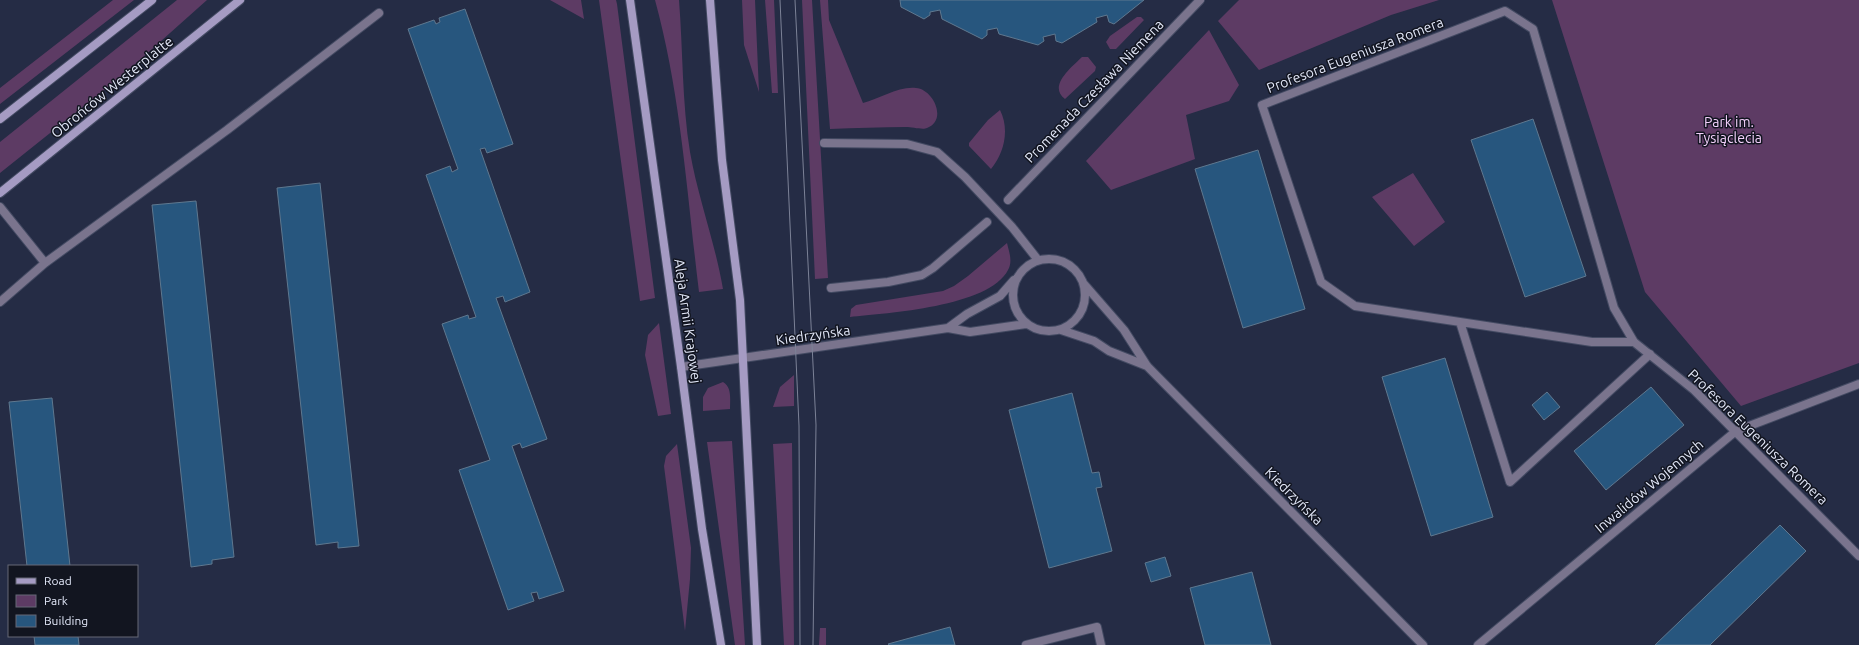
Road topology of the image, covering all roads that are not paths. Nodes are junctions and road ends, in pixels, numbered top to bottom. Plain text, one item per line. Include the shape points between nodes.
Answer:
1 (152, 0) edge
2 (240, 0) edge
3 (630, 0) edge
4 (710, 0) edge
5 (1200, 0) edge
6 (379, 13) dead end
7 (0, 119) edge
8 (824, 143) dead end
9 (0, 193) edge
10 (1008, 200) dead end
11 (0, 207) edge
12 (987, 222) dead end
13 (1038, 260) junction
14 (45, 263) junction
15 (1016, 278) junction
16 (1084, 284) junction
17 (831, 288) dead end
18 (0, 302) edge
19 (1460, 322) junction
20 (1026, 324) junction
21 (948, 328) junction
22 (1061, 330) junction
23 (1634, 342) junction
24 (1650, 354) junction
25 (743, 358) junction
26 (1147, 366) junction
27 (682, 367) junction
28 (1859, 384) edge
29 (1736, 432) junction
30 (1859, 556) edge
31 (721, 645) edge
32 (757, 645) edge
33 (1026, 645) edge
34 (1101, 645) edge
35 (1422, 645) edge
36 (1478, 645) edge

1 - 7 main road
2 - 9 main road, Obrońców Westerplatte
3 - 27 main road, Aleja Armii Krajowej
4 - 25 main road via 722,160 740,300
5 - 10 street, Promenada Czesława Niemena
6 - 14 street via 227,130
8 - 13 street via 907,144 937,152 965,177 1012,227
11 - 14 street
12 - 17 street via 922,275 888,282
13 - 15 street via 1026,267
13 - 16 street via 1052,259 1066,263 1078,272
14 - 18 street
15 - 20 street via 1013,303 1018,315
15 - 21 street, Kiedrzyńska via 1000,296
16 - 22 street via 1086,298 1082,312 1074,323
16 - 26 street, Kiedrzyńska via 1124,330
19 - 23 street, Profesora Eugeniusza Romera via 1592,342
19 - 23 street, Profesora Eugeniusza Romera via 1355,306 1321,282 1262,105 1505,11 1532,29 1614,308
19 - 24 street via 1510,482
20 - 21 street, Kiedrzyńska via 970,332
20 - 22 street via 1037,330
21 - 25 street, Kiedrzyńska
22 - 26 street, Kiedrzyńska via 1094,341 1109,351
23 - 24 street, Profesora Eugeniusza Romera
24 - 29 street, Profesora Eugeniusza Romera via 1694,390
25 - 27 street, Kiedrzyńska
25 - 32 main road
26 - 35 street, Kiedrzyńska
27 - 31 main road, Aleja Armii Krajowej via 702,529
28 - 29 street, Inwalidów Wojennych
29 - 30 street, Profesora Eugeniusza Romera
29 - 36 street, Inwalidów Wojennych
33 - 34 street via 1096,627

